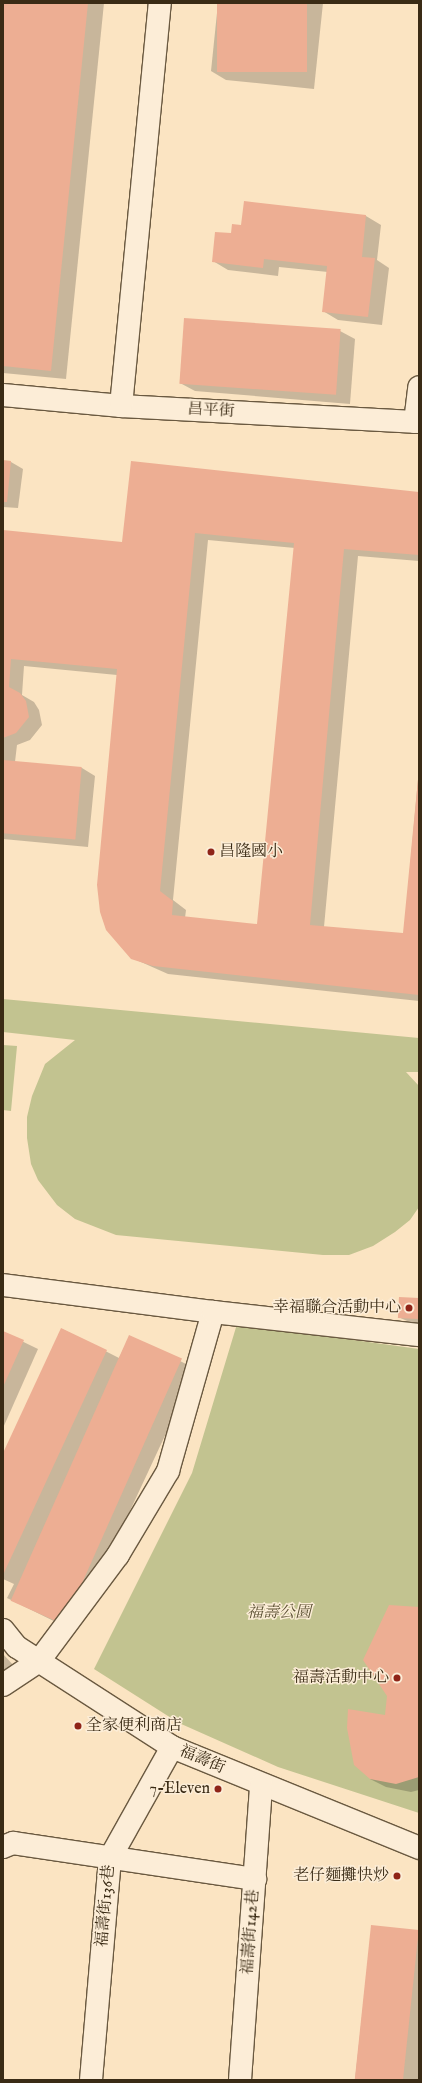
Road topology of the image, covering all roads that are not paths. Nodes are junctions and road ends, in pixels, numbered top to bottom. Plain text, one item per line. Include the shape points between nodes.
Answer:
1 (160, 3) edge
2 (419, 387) edge
3 (3, 395) edge
4 (121, 406) junction
5 (417, 422) edge
6 (3, 1285) edge
7 (213, 1312) junction
8 (419, 1335) edge
9 (3, 1630) edge
10 (39, 1661) junction
11 (3, 1685) edge
12 (172, 1747) junction
13 (261, 1785) junction
14 (3, 1847) edge
15 (419, 1848) edge
16 (110, 1858) junction
17 (255, 1880) junction
18 (91, 2080) edge
19 (240, 2080) edge

1 - 4 street
2 - 5 street
3 - 4 street, 昌平街
4 - 5 street, 昌平街
6 - 7 street
7 - 8 street
7 - 10 street via 168,1471 118,1555
9 - 10 street, 福壽街 via 17,1647
10 - 11 street
10 - 12 street, 福壽街
12 - 13 street, 福壽街
12 - 16 street, 福壽街136巷
13 - 15 street, 福壽街
13 - 17 street, 福壽街142巷
14 - 16 street via 13,1843
16 - 17 street
16 - 18 street, 福壽街136巷
17 - 19 street, 福壽街142巷

